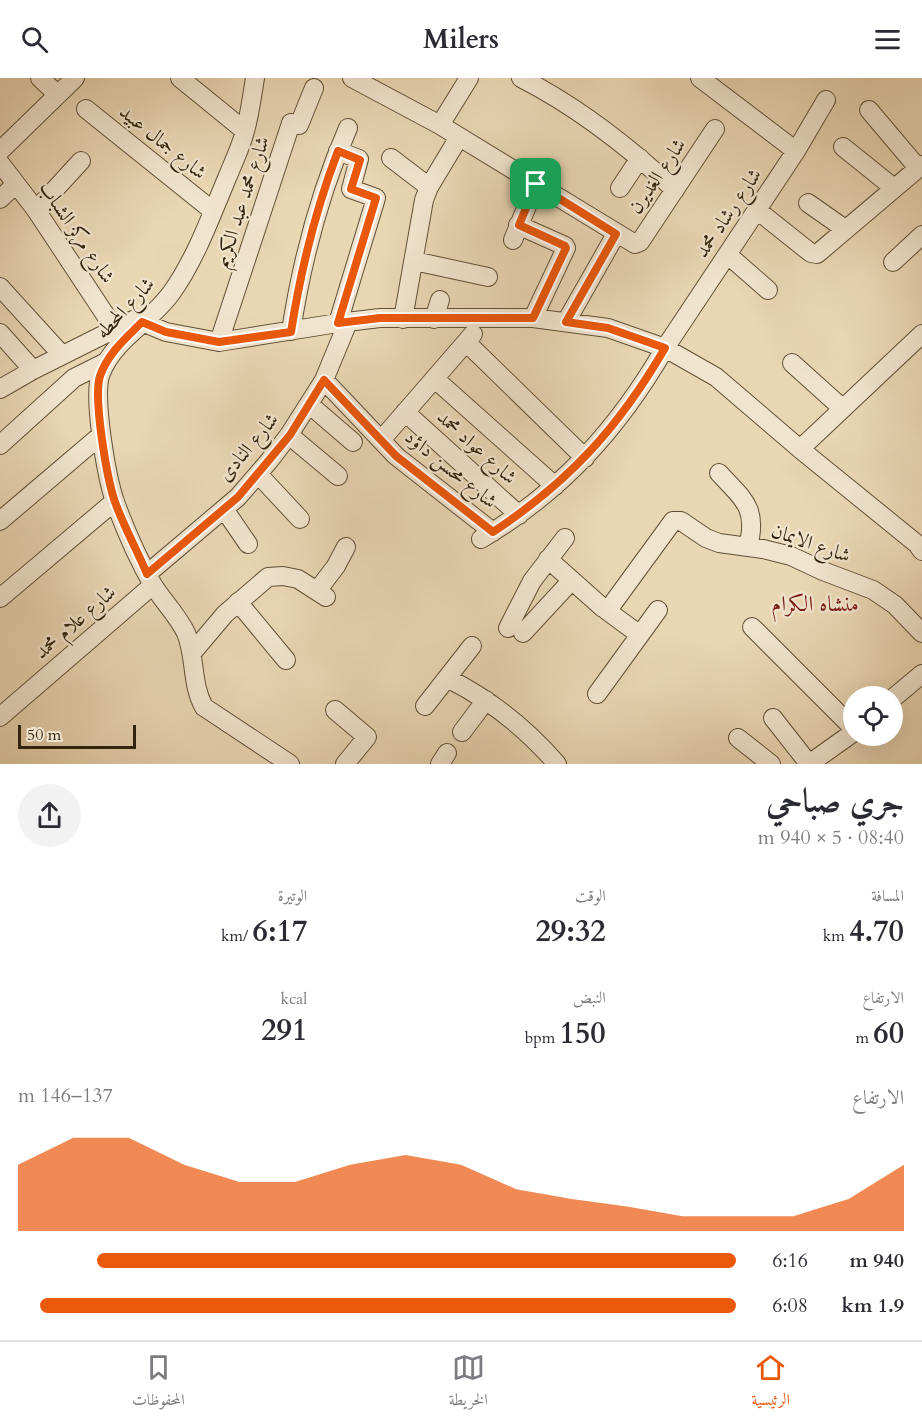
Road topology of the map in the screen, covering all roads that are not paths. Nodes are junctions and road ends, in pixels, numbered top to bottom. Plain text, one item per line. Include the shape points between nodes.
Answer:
1 (40, 78) edge
2 (75, 78) edge
3 (180, 78) edge
4 (255, 78) edge
5 (352, 78) edge
6 (469, 78) edge
7 (521, 78) edge
8 (700, 78) edge
9 (314, 88) dead end
10 (58, 95) junction
11 (826, 100) dead end
12 (86, 109) dead end
13 (869, 110) dead end
14 (440, 125) junction
15 (348, 128) dead end
16 (715, 129) dead end
17 (245, 132) junction
18 (459, 137) junction
19 (843, 147) dead end
20 (0, 151) edge
21 (338, 151) junction
22 (796, 151) junction
23 (391, 158) dead end
24 (640, 158) junction
25 (81, 160) dead end
26 (0, 164) edge
27 (920, 167) edge
28 (16, 184) junction
29 (536, 184) junction
30 (429, 187) junction
31 (620, 188) dead end
32 (894, 188) junction
33 (675, 190) junction
34 (0, 199) edge
35 (808, 203) dead end
36 (36, 210) junction
37 (757, 210) junction
38 (213, 211) junction
39 (845, 229) junction
40 (616, 234) junction
41 (922, 235) edge
42 (728, 255) junction
43 (414, 261) junction
44 (893, 262) dead end
45 (488, 277) dead end
46 (0, 287) edge
47 (768, 290) dead end
48 (440, 300) dead end
49 (533, 318) junction
50 (403, 319) junction
51 (434, 319) junction
52 (485, 320) junction
53 (142, 322) junction
54 (343, 322) junction
55 (566, 322) junction
56 (114, 328) junction
57 (291, 332) junction
58 (0, 333) edge
59 (922, 334) edge
60 (219, 342) junction
61 (466, 342) junction
62 (665, 348) junction
63 (62, 355) junction
64 (106, 362) junction
65 (792, 363) dead end
66 (33, 370) junction
67 (435, 379) junction
68 (324, 380) junction
69 (0, 389) edge
70 (310, 405) junction
71 (842, 408) junction
72 (405, 412) junction
73 (101, 435) junction
74 (290, 435) junction
75 (382, 439) junction
76 (353, 442) dead end
77 (0, 445) edge
78 (800, 449) junction
79 (585, 458) junction
80 (719, 473) dead end
81 (258, 474) junction
82 (338, 476) dead end
83 (555, 486) junction
84 (115, 501) junction
85 (224, 509) junction
86 (519, 514) junction
87 (300, 519) dead end
88 (0, 521) edge
89 (565, 538) dead end
90 (248, 544) dead end
91 (920, 545) edge
92 (748, 547) junction
93 (346, 548) dead end
94 (548, 559) junction
95 (150, 579) junction
96 (572, 580) junction
97 (0, 598) edge
98 (238, 602) junction
99 (606, 610) junction
100 (658, 610) dead end
101 (753, 627) dead end
102 (922, 633) edge
103 (640, 635) junction
104 (472, 646) dead end
105 (192, 653) junction
106 (286, 660) dead end
107 (447, 678) junction
108 (919, 683) edge
109 (903, 692) edge
110 (597, 694) dead end
111 (486, 700) junction
112 (425, 706) dead end
113 (335, 710) dead end
114 (0, 716) edge
115 (773, 718) dead end
116 (843, 719) edge
117 (462, 732) dead end
118 (738, 738) dead end
119 (843, 738) edge
120 (288, 763) edge
121 (345, 764) edge
122 (557, 764) edge
123 (771, 764) edge
124 (809, 764) edge

1 - 10 street
2 - 10 street
3 - 17 street
4 - 17 street, شارع المحطه
5 - 14 street
6 - 14 street
7 - 24 street via 574,109
8 - 22 street
9 - 60 street, شارع محمد عبد الكريم via 299,125 291,123
10 - 20 street
11 - 22 street, شارع رشاد محمد
12 - 38 street, شارع جمال عبيد
13 - 27 street
14 - 18 street
15 - 21 street
16 - 33 street, شارع الغديرن
17 - 38 street, شارع المحطه
18 - 29 street
18 - 30 street
19 - 32 street
21 - 54 street, شارع النادى via 360,160 351,189 376,198
21 - 57 street via 308,239
22 - 37 street, شارع رشاد محمد
23 - 30 street
24 - 31 street
24 - 33 street
25 - 36 street
26 - 28 street, شارع مركز الشباب
27 - 32 street
28 - 34 street
28 - 36 street, شارع مركز الشباب
29 - 40 street
29 - 49 street via 516,233 566,248
30 - 43 street via 421,210
32 - 39 street
33 - 40 street, شارع الغديرن via 640,242 635,244
35 - 39 street
36 - 56 street, شارع مركز الشباب
37 - 39 street via 811,253 819,253
37 - 42 street, شارع رشاد محمد
38 - 53 street, شارع المحطه via 172,292
40 - 55 street, شارع الغديرن
41 - 44 street
42 - 47 street
42 - 62 street, شارع رشاد محمد
43 - 45 street
43 - 50 street
46 - 63 street
48 - 51 street
49 - 52 street
49 - 55 street
50 - 51 street
50 - 54 street
51 - 52 street
52 - 61 street
53 - 56 street via 128,321
53 - 60 street via 166,332
53 - 64 street, شارع المحطه
54 - 57 street
54 - 68 street, شارع النادى
55 - 62 street via 608,328
56 - 63 street
57 - 60 street
58 - 66 street
59 - 71 street
61 - 67 street
61 - 79 street
62 - 78 street via 716,377
62 - 79 street via 629,406
63 - 66 street
64 - 73 street, شارع المحطه via 97,388
64 - 77 street via 74,378
65 - 71 street
66 - 69 street
67 - 72 street
67 - 83 street
68 - 70 street, شارع النادى
68 - 75 street, شارع محسن داؤد
70 - 74 street, شارع النادى
70 - 76 street
71 - 78 street
72 - 75 street
72 - 86 street, شارع عواد محمد
73 - 84 street, شارع المحطه
73 - 88 street
74 - 81 street, شارع النادى
74 - 82 street
75 - 86 street, شارع محسن داؤد via 396,456 487,535
78 - 91 street
79 - 83 street
80 - 92 street via 749,510 753,530
81 - 85 street, شارع النادى
81 - 87 street
83 - 86 street
84 - 95 street, شارع المحطه
84 - 97 street
85 - 90 street
85 - 95 street, شارع النادى
89 - 94 street
92 - 99 street, شارع الايمان via 719,543 680,520 673,521
92 - 102 street, شارع الايمان via 791,556 873,590 895,605
93 - 98 street via 321,594 298,579 283,576 268,578
94 - 96 street
94 - 96 street via 519,604 516,630
95 - 105 street, شارع المحطه via 183,626
95 - 114 street, شارع علام محمد
96 - 99 street
98 - 105 street
98 - 106 street
99 - 103 street
100 - 103 street
101 - 116 street
103 - 110 street
104 - 107 street
105 - 120 street, شارع المحطه via 196,689 204,707
107 - 111 street
107 - 112 street
108 - 109 street
111 - 117 street
111 - 122 street via 526,731
113 - 121 street via 367,737
115 - 124 street
118 - 123 street
119 - 124 street

